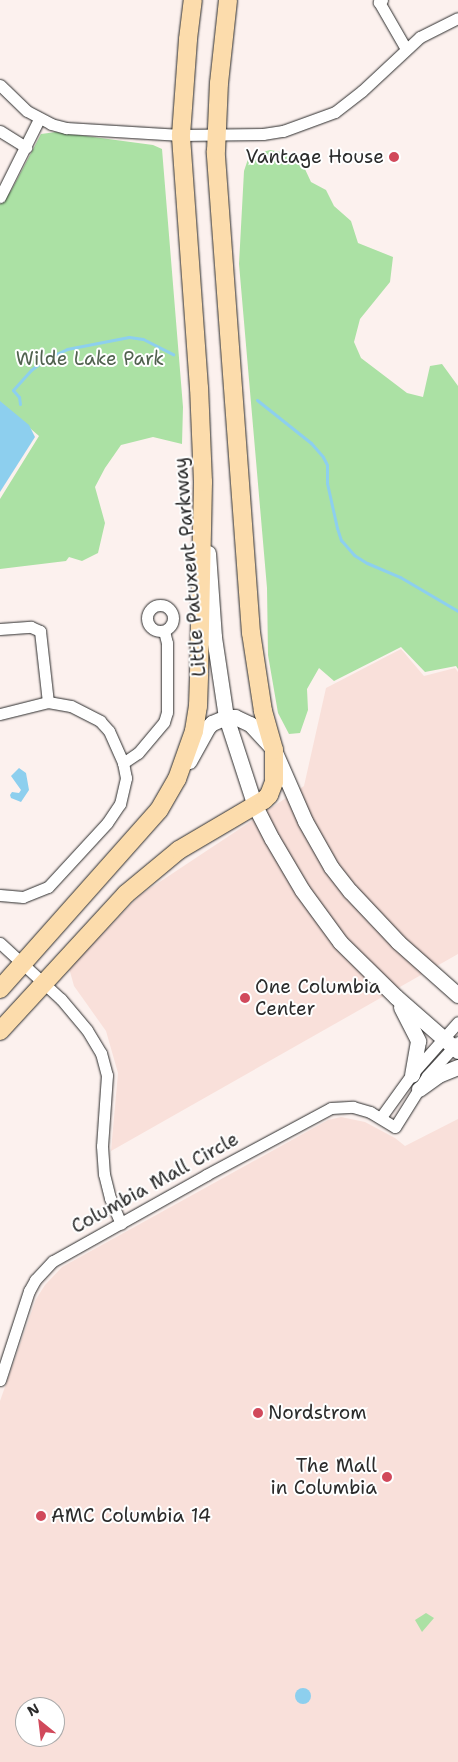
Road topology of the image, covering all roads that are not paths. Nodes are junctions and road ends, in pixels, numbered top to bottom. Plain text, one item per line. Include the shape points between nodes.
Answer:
1 (194, 0) edge
2 (228, 0) edge
3 (382, 0) edge
4 (458, 18) edge
5 (406, 49) junction
6 (0, 85) edge
7 (39, 119) junction
8 (0, 132) edge
9 (181, 135) junction
10 (217, 135) junction
11 (26, 147) junction
12 (0, 197) edge
13 (203, 482) junction
14 (0, 629) edge
15 (164, 631) dead end
16 (48, 702) junction
17 (0, 714) edge
18 (226, 717) junction
19 (274, 750) junction
20 (123, 763) junction
21 (177, 779) junction
22 (255, 806) junction
23 (0, 895) edge
24 (0, 943) edge
25 (24, 963) junction
26 (44, 982) junction
27 (0, 989) edge
28 (458, 995) edge
29 (396, 997) junction
30 (458, 1022) edge
31 (0, 1031) edge
32 (453, 1044) edge
33 (458, 1067) edge
34 (412, 1074) junction
35 (419, 1089) junction
36 (381, 1118) junction
37 (121, 1224) junction
38 (0, 1380) edge

1 - 9 main road, Little Patuxent Parkway
2 - 10 main road via 218,83
3 - 5 street via 379,2
4 - 5 street via 436,27
5 - 10 street via 335,112 269,133
6 - 7 street
7 - 9 street via 83,130
7 - 11 street
8 - 11 street
9 - 10 street
9 - 13 main road, Little Patuxent Parkway
10 - 19 main road via 251,633 261,702
11 - 12 street
13 - 18 main road, Little Patuxent Parkway via 214,637
13 - 21 main road via 198,706 186,757
14 - 16 street via 31,627 40,631
15 - 20 street via 167,643 167,712 164,722 138,753
16 - 17 street
16 - 20 street via 71,706 100,721 109,731
18 - 19 main road via 235,717 250,724
18 - 21 main road via 207,728
18 - 22 main road, Little Patuxent Parkway
19 - 22 main road via 274,782 268,796
19 - 28 main road via 304,821 331,866 398,942
20 - 23 street via 126,778 120,804 57,880 24,897
21 - 25 main road via 145,828
22 - 26 main road via 180,850 148,874 102,918
22 - 29 main road, Little Patuxent Parkway via 287,867 340,942
24 - 25 street
25 - 26 street
25 - 27 main road
26 - 31 main road
26 - 37 street via 96,1042 105,1065 103,1162 110,1198
29 - 32 main road, Little Patuxent Parkway
29 - 34 main road via 418,1040
30 - 32 street
32 - 34 street
32 - 35 street
33 - 35 main road via 438,1075
34 - 36 street
35 - 36 street, Columbia Mall Circle via 396,1127
36 - 37 street, Columbia Mall Circle via 353,1107 320,1112
37 - 38 street, Columbia Mall Circle via 66,1253 35,1280 23,1305

